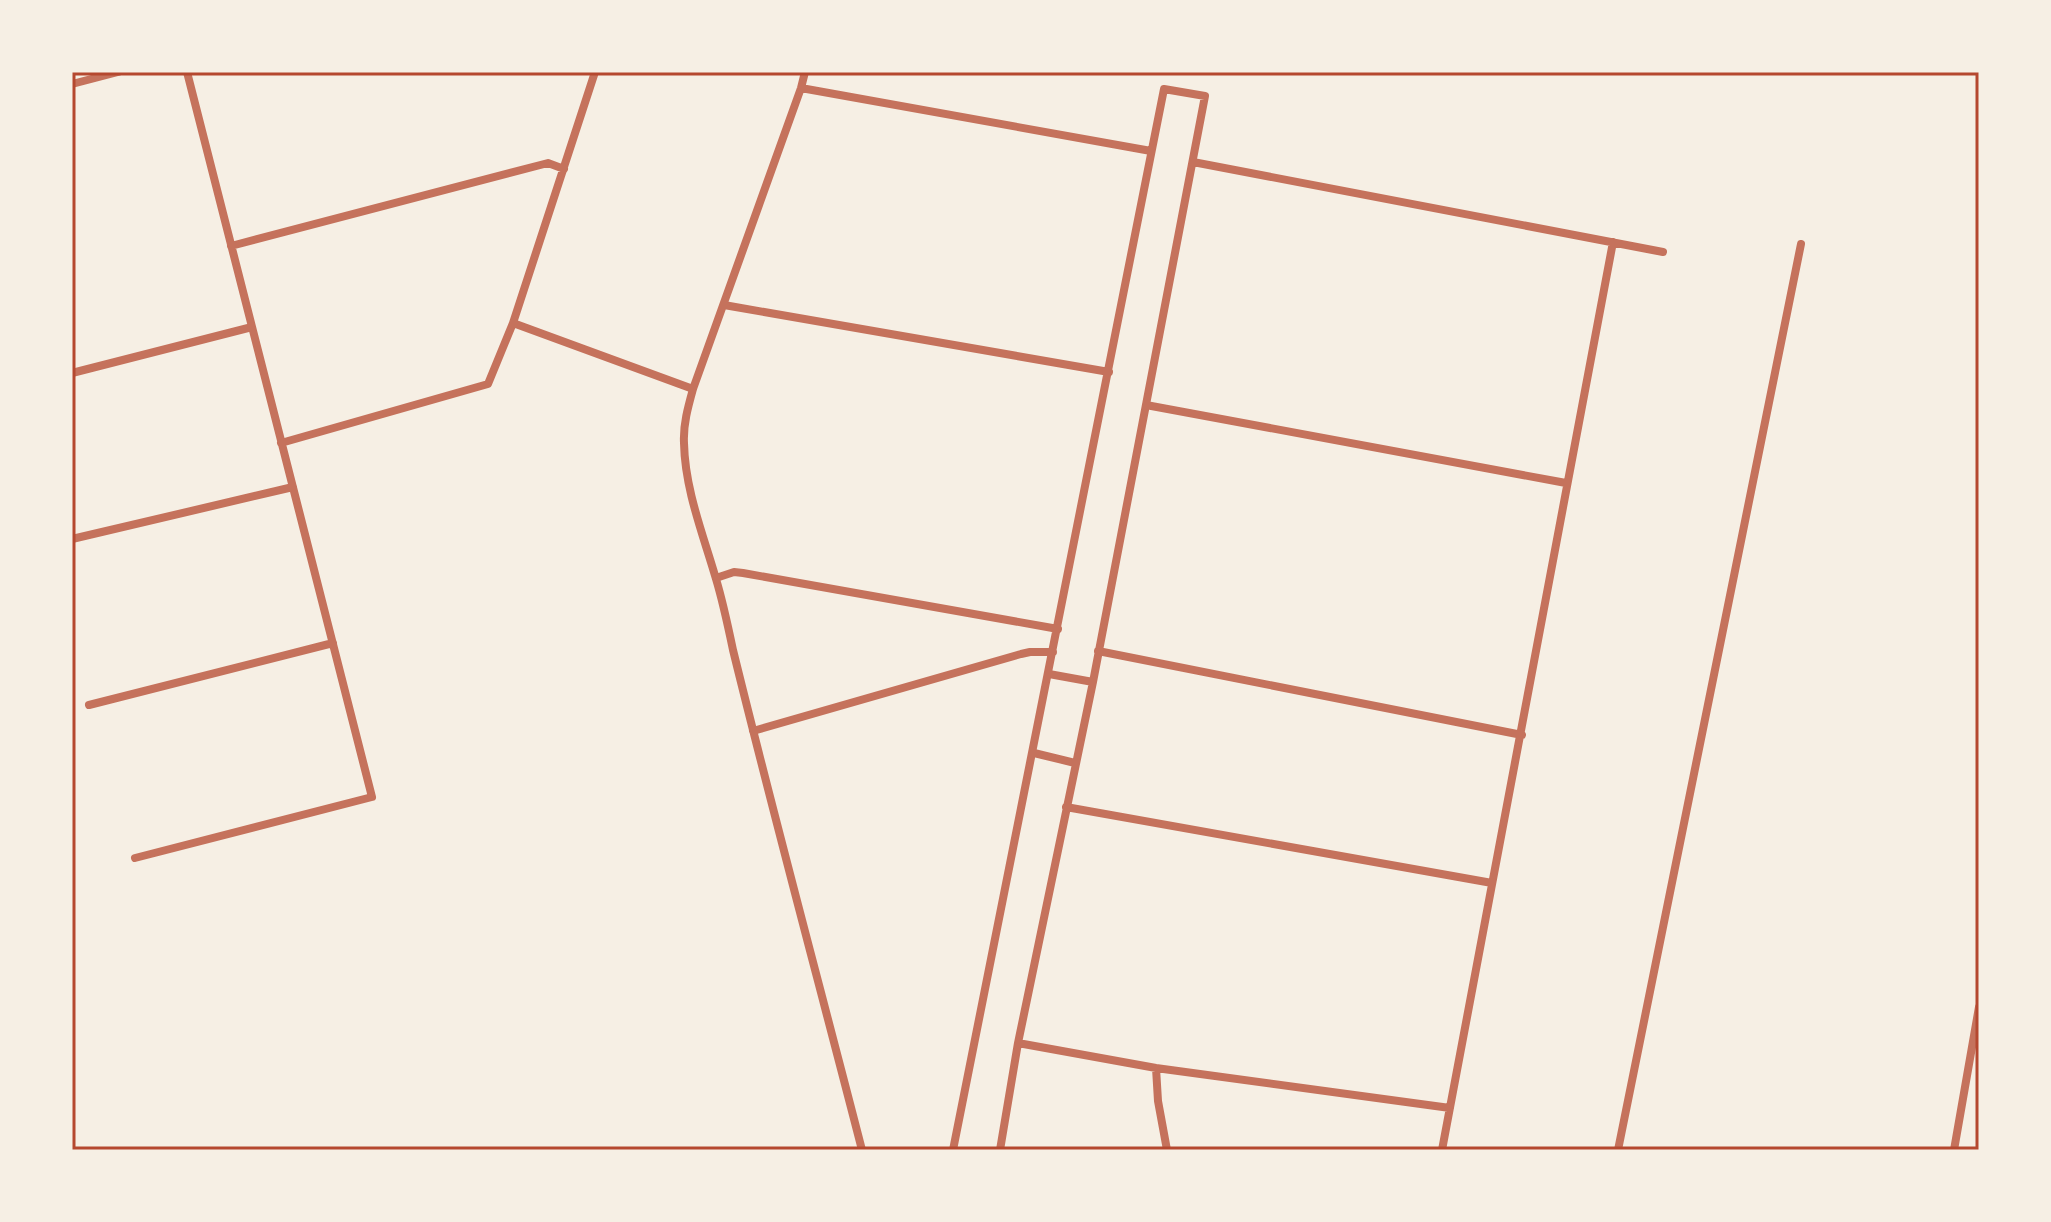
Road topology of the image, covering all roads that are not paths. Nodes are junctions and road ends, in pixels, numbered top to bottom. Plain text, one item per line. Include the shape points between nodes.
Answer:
1 (118, 72) edge
2 (187, 72) edge
3 (595, 72) edge
4 (805, 72) edge
5 (72, 84) edge
6 (801, 88) junction
7 (1151, 151) junction
8 (1193, 162) junction
9 (564, 169) junction
10 (1613, 242) junction
11 (1801, 244) dead end
12 (231, 246) junction
13 (1663, 252) dead end
14 (724, 305) junction
15 (513, 323) junction
16 (252, 327) junction
17 (1109, 372) junction
18 (72, 373) edge
19 (693, 389) junction
20 (1146, 405) junction
21 (281, 443) junction
22 (1566, 483) junction
23 (293, 487) junction
24 (72, 539) edge
25 (716, 578) junction
26 (1058, 629) junction
27 (333, 643) junction
28 (1098, 651) junction
29 (1053, 652) junction
30 (1049, 674) junction
31 (1093, 682) junction
32 (89, 705) dead end
33 (753, 731) junction
34 (1522, 735) junction
35 (1034, 753) junction
36 (1075, 763) junction
37 (1066, 807) junction
38 (135, 858) dead end
39 (1492, 883) junction
40 (1979, 1007) edge
41 (1018, 1043) junction
42 (1156, 1068) junction
43 (1450, 1108) junction
44 (862, 1150) edge
45 (953, 1150) edge
46 (1000, 1150) edge
47 (1167, 1150) edge
48 (1442, 1150) edge
49 (1618, 1150) edge
50 (1954, 1150) edge

1 - 5 street
2 - 12 street
3 - 9 street
4 - 6 street
6 - 7 street
6 - 14 street
7 - 8 street via 1164,89 1205,96
7 - 17 street
8 - 10 street
8 - 20 street
9 - 12 street via 548,163
9 - 15 street
10 - 13 street
10 - 22 street
11 - 49 street
12 - 16 street
14 - 17 street
14 - 19 street
15 - 19 street
15 - 21 street via 488,384
16 - 18 street
16 - 21 street
17 - 26 street
19 - 25 street via 683,441 686,468
20 - 22 street
20 - 28 street
21 - 23 street
22 - 34 street
23 - 24 street
23 - 27 street
25 - 26 street via 743,573
25 - 33 street
26 - 29 street
27 - 32 street
27 - 38 street via 372,797
28 - 31 street
28 - 34 street
29 - 30 street
29 - 33 street via 1021,654
30 - 31 street
30 - 35 street
31 - 36 street
33 - 44 street
34 - 39 street
35 - 36 street
35 - 45 street
36 - 37 street
37 - 39 street
37 - 41 street
39 - 43 street
40 - 50 street
41 - 42 street
41 - 46 street
42 - 43 street
42 - 47 street
43 - 48 street

